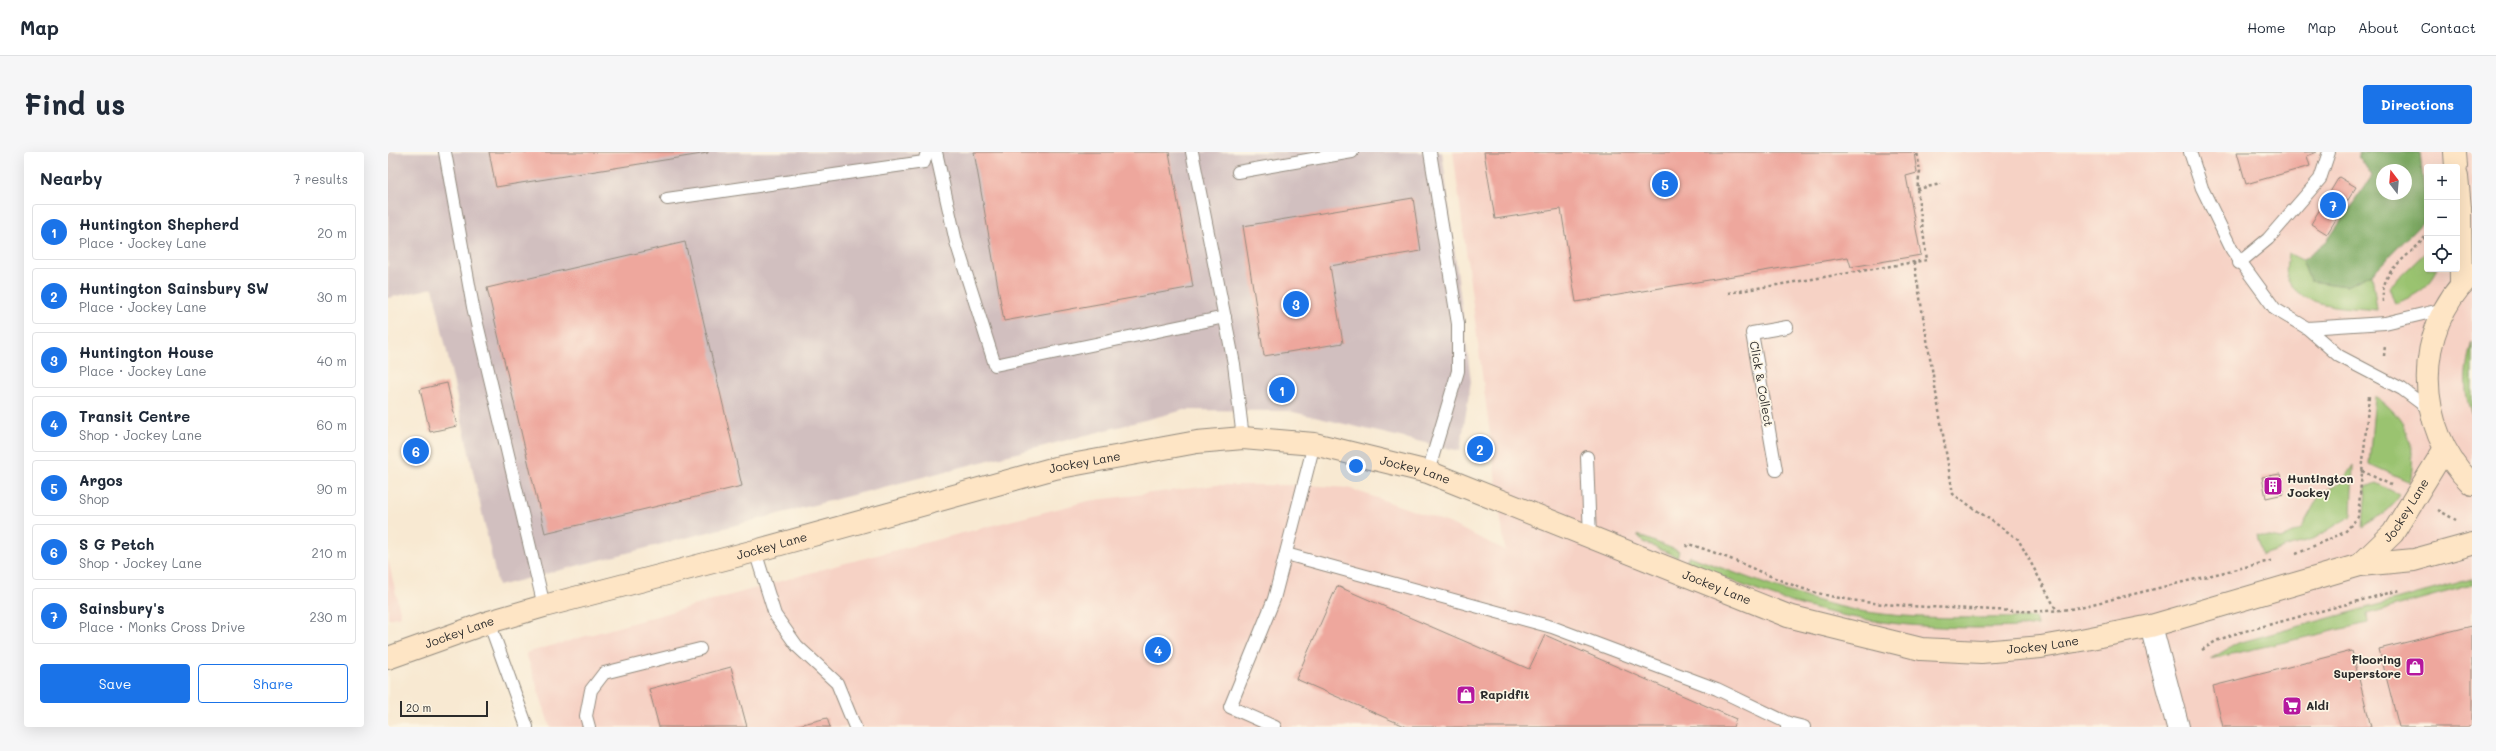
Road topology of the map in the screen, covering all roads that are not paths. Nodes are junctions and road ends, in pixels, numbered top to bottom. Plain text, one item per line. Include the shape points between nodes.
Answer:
1 (446, 152) edge
2 (926, 152) edge
3 (936, 152) edge
4 (1192, 152) edge
5 (1352, 152) edge
6 (1430, 152) edge
7 (2190, 152) edge
8 (2329, 152) edge
9 (2455, 152) edge
10 (1287, 157) edge
11 (2456, 164) edge
12 (1238, 172) dead end
13 (667, 199) dead end
14 (2459, 200) edge
15 (2239, 263) junction
16 (2467, 279) edge
17 (2444, 309) junction
18 (1225, 317) junction
19 (1787, 327) dead end
20 (2307, 328) junction
21 (2430, 410) junction
22 (1243, 438) junction
23 (1314, 444) junction
24 (2444, 450) junction
25 (1586, 457) dead end
26 (1776, 470) dead end
27 (1428, 472) junction
28 (2472, 484) edge
29 (1590, 538) junction
30 (2472, 544) edge
31 (755, 551) junction
32 (1286, 554) junction
33 (2360, 566) junction
34 (544, 606) junction
35 (489, 622) junction
36 (2151, 626) junction
37 (700, 649) dead end
38 (388, 658) edge
39 (1788, 725) edge
40 (527, 727) edge
41 (589, 727) edge
42 (855, 727) edge
43 (1275, 727) edge
44 (1804, 727) edge
45 (2178, 727) edge

1 - 34 lane via 473,307
2 - 13 lane via 924,162
3 - 18 lane via 956,242 995,365
4 - 18 lane
5 - 10 lane
6 - 27 lane via 1458,324 1458,370
7 - 15 lane via 2202,188
8 - 15 lane via 2320,179 2268,239
9 - 11 street
10 - 12 lane
14 - 16 street
15 - 20 lane via 2275,309
16 - 17 street
17 - 20 lane via 2385,322
17 - 21 street via 2431,341 2426,376
18 - 22 lane
19 - 26 lane, Click & Collect via 1752,333
20 - 21 lane via 2339,356 2402,389
21 - 24 street
22 - 23 street, Jockey Lane
22 - 31 street, Jockey Lane via 1197,442 1055,468
23 - 27 street, Jockey Lane
23 - 32 lane
24 - 28 street
24 - 33 street, Jockey Lane via 2393,533
25 - 29 lane
27 - 29 street, Jockey Lane
29 - 36 street, Jockey Lane via 1788,616 1921,649 1981,652 2041,647
30 - 33 street, Jockey Lane via 2414,560
31 - 34 street, Jockey Lane
31 - 42 lane via 775,614 797,646 837,683
32 - 39 lane via 1552,627 1717,689
32 - 43 lane via 1274,598 1230,707
33 - 36 street, Jockey Lane
34 - 35 street, Jockey Lane
35 - 38 street, Jockey Lane
35 - 40 lane
36 - 45 street
37 - 41 lane via 604,673 591,690 586,716
39 - 44 lane

